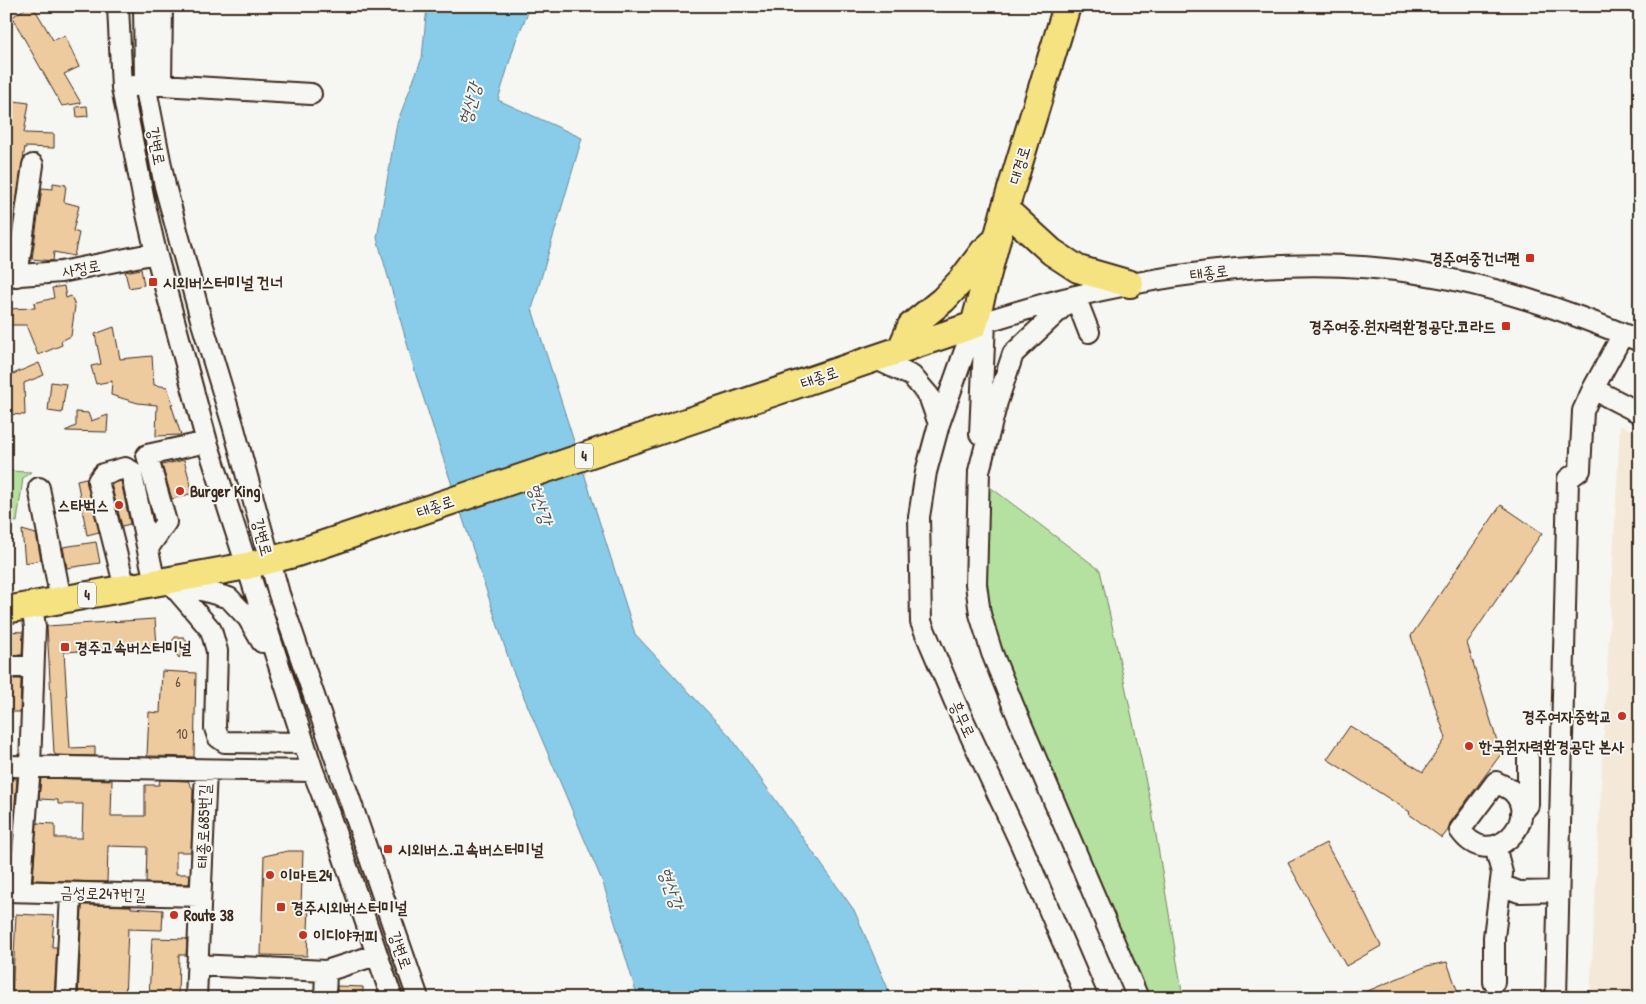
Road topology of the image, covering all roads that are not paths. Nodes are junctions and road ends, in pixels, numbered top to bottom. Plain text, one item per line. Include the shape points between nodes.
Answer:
1 (118, 6) edge
2 (144, 6) edge
3 (162, 6) edge
4 (1067, 6) edge
5 (153, 85) junction
6 (122, 88) junction
7 (311, 94) dead end
8 (33, 165) dead end
9 (1005, 209) junction
10 (997, 239) junction
11 (156, 253) junction
12 (11, 276) edge
13 (1130, 284) junction
14 (1075, 296) junction
15 (978, 320) junction
16 (1089, 332) dead end
17 (1631, 338) edge
18 (901, 349) junction
19 (874, 358) junction
20 (1592, 389) junction
21 (1640, 413) edge
22 (939, 424) junction
23 (207, 442) junction
24 (979, 471) junction
25 (39, 488) dead end
26 (148, 548) junction
27 (270, 560) junction
28 (162, 582) junction
29 (125, 588) junction
30 (61, 600) junction
31 (32, 605) junction
32 (6, 610) edge
33 (6, 667) edge
34 (33, 668) junction
35 (280, 671) junction
36 (304, 743) junction
37 (1528, 758) dead end
38 (6, 766) edge
39 (30, 766) junction
40 (206, 770) junction
41 (313, 771) junction
42 (1521, 813) junction
43 (1495, 846) junction
44 (1500, 885) junction
45 (13, 891) edge
46 (1558, 891) junction
47 (71, 893) junction
48 (200, 896) junction
49 (376, 955) junction
50 (197, 965) junction
51 (326, 971) junction
52 (1494, 982) dead end
53 (66, 998) edge
54 (196, 998) edge
55 (325, 998) edge
56 (392, 998) edge
57 (418, 998) edge
58 (1088, 998) edge
59 (1138, 998) edge
60 (1556, 998) edge

1 - 6 street, 강변로
2 - 5 street, 강변로
3 - 5 street
4 - 9 main road, 대경로
5 - 6 street
5 - 7 street
5 - 27 street, 강변로 via 164,186
6 - 11 street, 강변로
8 - 12 street
9 - 10 main road, 대경로
9 - 13 main road via 1052,252 1078,269
10 - 15 main road, 대경로
10 - 18 main road via 943,300 911,326
11 - 12 street, 사정로 via 61,272
11 - 23 street, 강변로
13 - 14 street, 태종로
13 - 17 street, 태종로 via 1255,267 1374,268 1417,273 1512,294
14 - 15 street, 태종로
14 - 16 street
14 - 24 street via 1012,354
15 - 18 main road, 태종로 / 4
15 - 22 street, 흥무로
15 - 24 street
17 - 20 street
18 - 19 main road, 태종로 / 4
19 - 22 street via 912,376 929,396
19 - 27 main road, 태종로 / 4
20 - 21 street
20 - 46 street via 1583,411 1580,470 1568,479
22 - 58 street, 흥무로 via 926,472 919,517 921,622
23 - 26 street via 147,455 166,522
23 - 27 street, 강변로
24 - 59 street via 976,584 980,614 1012,705
25 - 30 street
26 - 28 street
26 - 29 street via 131,471 126,468 103,474 98,481
27 - 28 main road, 태종로 / 4
27 - 35 street, 강변로
27 - 57 street, 강변로
28 - 29 main road, 태종로 / 4
28 - 35 street via 229,598 248,618 272,665
28 - 36 street via 211,630 217,651 215,728 218,737 224,742
29 - 30 main road, 태종로 / 4
30 - 31 main road, 태종로 / 4
31 - 32 main road, 태종로 / 4
31 - 34 street via 35,627
33 - 34 street
34 - 39 street
35 - 36 street, 강변로
36 - 41 street, 강변로
37 - 42 street via 1528,805
38 - 39 street
39 - 40 street, 태종로685번길
39 - 45 street
40 - 41 street
40 - 48 street, 태종로685번길
41 - 49 street, 강변로
42 - 43 street via 1514,834
42 - 43 street via 1514,792 1496,782 1460,830 1474,844
43 - 44 street via 1502,873
44 - 46 street via 1519,892
44 - 52 street via 1494,937
45 - 47 street, 금성로247번길
46 - 60 street
47 - 48 street, 금성로247번길
47 - 53 street
48 - 50 street, 태종로685번길
49 - 51 street, 강변로
49 - 56 street, 강변로
50 - 51 street, 강변로
50 - 54 street, 태종로685번길
51 - 55 street

